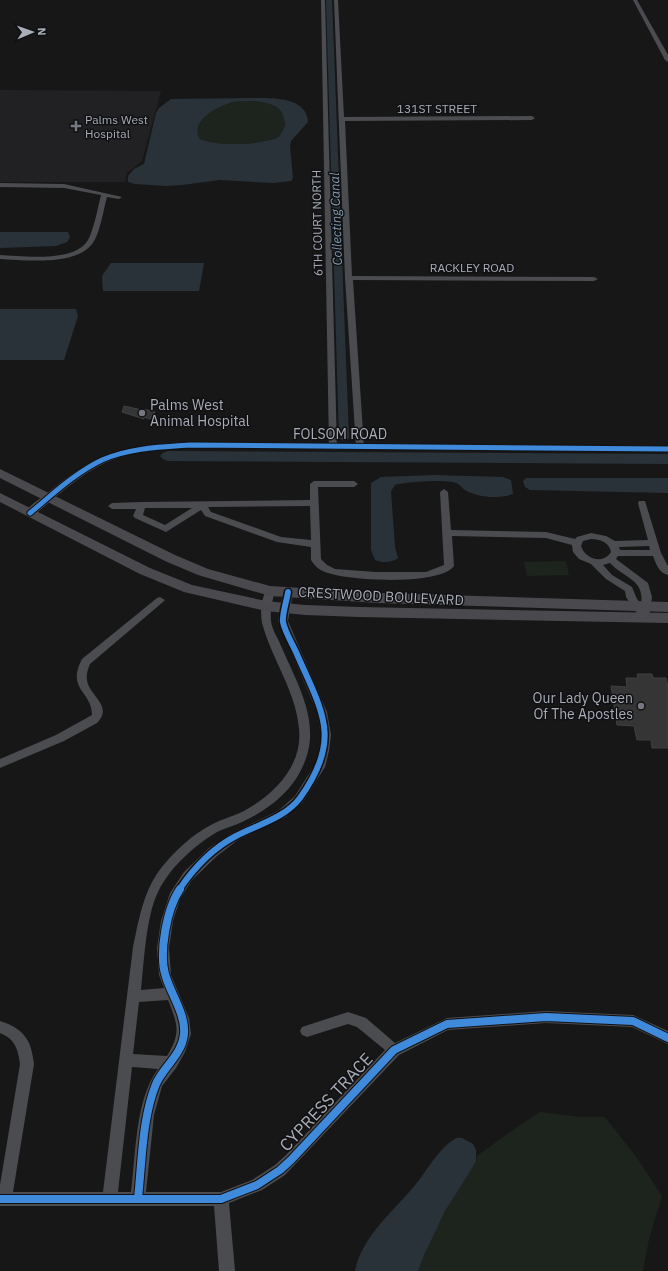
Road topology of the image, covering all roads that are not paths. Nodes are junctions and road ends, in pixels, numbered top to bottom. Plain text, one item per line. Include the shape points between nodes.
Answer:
1 (323, 0) edge
2 (336, 0) edge
3 (635, 0) edge
4 (668, 60) edge
5 (532, 118) dead end
6 (342, 119) junction
7 (0, 185) edge
8 (0, 188) edge
9 (105, 194) junction
10 (120, 197) dead end
11 (0, 257) edge
12 (349, 278) junction
13 (594, 279) dead end
14 (333, 446) junction
15 (360, 447) junction
16 (668, 449) edge
17 (0, 473) edge
18 (354, 484) dead end
19 (444, 492) dead end
20 (0, 497) edge
21 (50, 498) junction
22 (314, 503) junction
23 (642, 503) dead end
24 (141, 505) junction
25 (202, 505) junction
26 (112, 506) dead end
27 (30, 513) junction
28 (447, 533) junction
29 (315, 544) junction
30 (578, 544) junction
31 (655, 548) junction
32 (614, 551) junction
33 (594, 562) junction
34 (668, 572) edge
35 (270, 591) junction
36 (288, 592) junction
37 (160, 600) dead end
38 (266, 606) junction
39 (668, 607) edge
40 (284, 608) junction
41 (642, 610) junction
42 (668, 618) edge
43 (0, 764) edge
44 (172, 994) junction
45 (134, 996) junction
46 (0, 1027) edge
47 (307, 1031) dead end
48 (668, 1038) edge
49 (394, 1050) junction
50 (126, 1060) junction
51 (171, 1063) junction
52 (110, 1198) junction
53 (138, 1198) junction
54 (2, 1199) edge
55 (221, 1199) junction
56 (227, 1271) edge

1 - 14 street, 6TH COURT NORTH
2 - 6 street
3 - 4 street
5 - 6 street, 131ST STREET
6 - 12 street
7 - 9 street via 64,186
8 - 9 street
9 - 10 street
9 - 11 street via 91,240 80,251 57,258
12 - 13 street, RACKLEY ROAD
12 - 15 street
14 - 15 street, FOLSOM ROAD
14 - 21 street, FOLSOM ROAD via 190,445 132,450 92,465
15 - 16 street, FOLSOM ROAD
17 - 21 main road, CRESTWOOD BOULEVARD
18 - 22 street via 314,484
19 - 28 street
20 - 27 main road, CRESTWOOD BOULEVARD
21 - 27 street, FOLSOM ROAD
21 - 35 main road, CRESTWOOD BOULEVARD via 203,572
22 - 25 street
22 - 29 street
23 - 31 street
24 - 25 street
24 - 25 street via 138,516 166,528
24 - 26 street
25 - 29 street via 208,514 280,540
27 - 38 main road, CRESTWOOD BOULEVARD via 145,571 188,589
28 - 29 street via 449,566 440,572 425,576 344,574 329,570 316,560
28 - 30 street via 534,536
30 - 32 street via 591,536 598,536
30 - 33 street via 582,558
31 - 32 street
31 - 34 street via 661,565
32 - 33 street via 601,563
32 - 41 street via 618,566 644,584 647,597
33 - 41 street via 609,577 629,589 631,597
35 - 36 main road, CRESTWOOD BOULEVARD
35 - 38 street
36 - 40 street
36 - 41 main road, CRESTWOOD BOULEVARD
37 - 43 street via 86,662 81,681 98,707 97,716 60,738
38 - 40 main road, CRESTWOOD BOULEVARD
38 - 45 street via 266,622 303,715 306,736 302,755 281,790 269,802 254,812 214,828 198,838 160,880 152,892 145,919
39 - 41 main road, CRESTWOOD BOULEVARD
40 - 41 main road, CRESTWOOD BOULEVARD via 540,616
40 - 44 street via 283,621 322,712 326,735 324,751 319,767 299,799 282,814 223,844 196,867 179,888 172,903 163,948 165,975
41 - 42 main road
44 - 45 street
44 - 51 street via 182,1018 184,1034
45 - 50 street
46 - 54 street via 13,1031 19,1037 24,1046 27,1064
47 - 49 street via 348,1018 361,1022
48 - 49 street, CYPRESS TRACE via 633,1022 546,1016 447,1024
49 - 55 street, CYPRESS TRACE via 280,1170 257,1185
50 - 51 street
50 - 52 street
51 - 53 street via 156,1083 147,1115
52 - 53 street, CYPRESS TRACE
52 - 54 street, CYPRESS TRACE
53 - 55 street, CYPRESS TRACE
55 - 56 street

